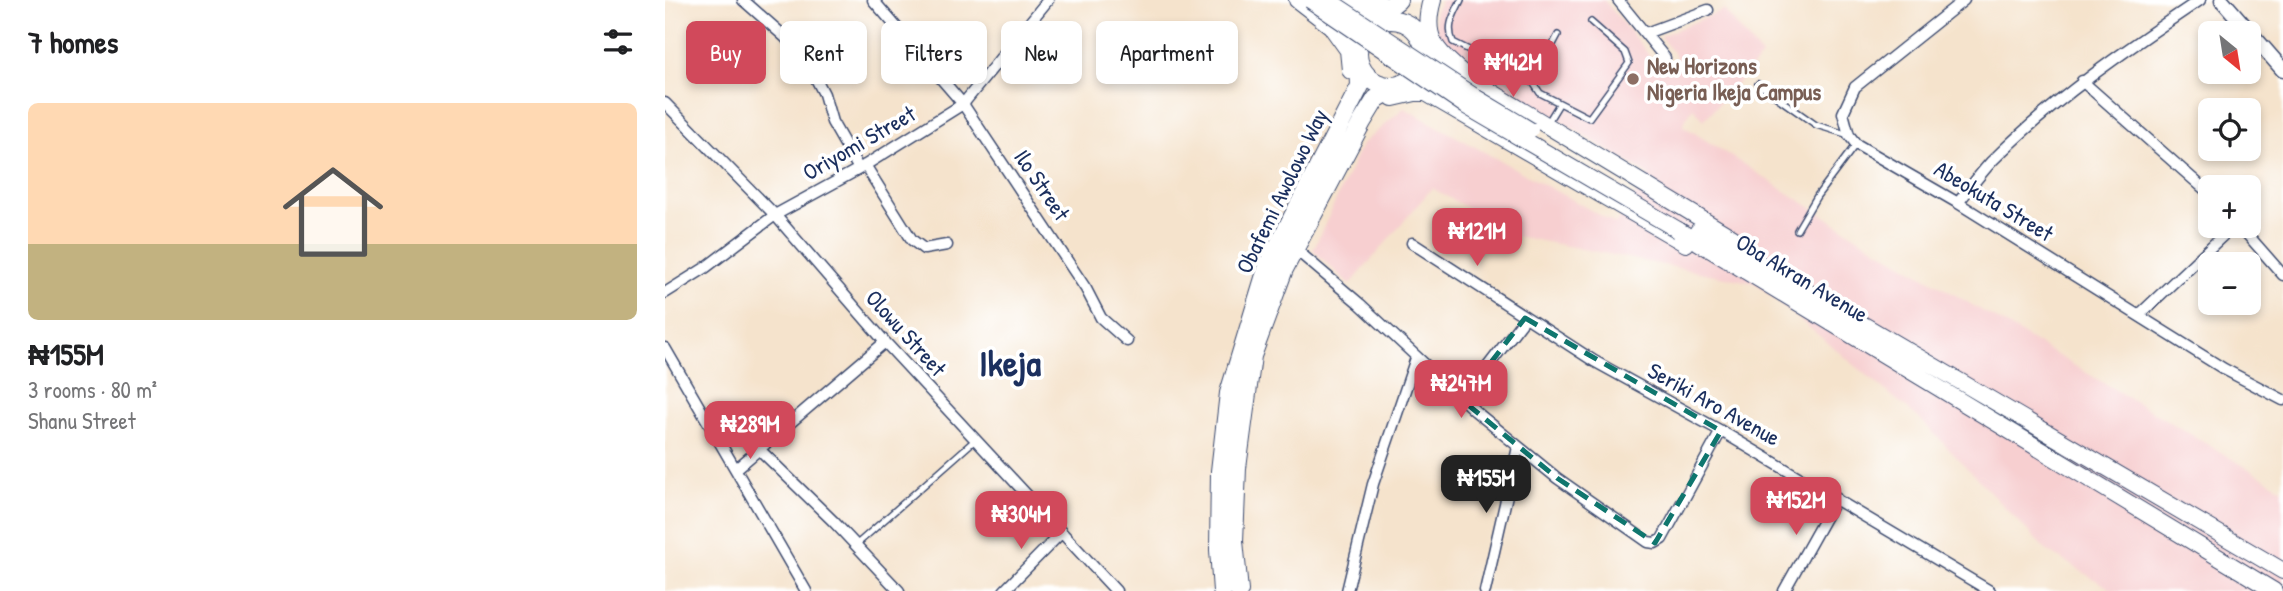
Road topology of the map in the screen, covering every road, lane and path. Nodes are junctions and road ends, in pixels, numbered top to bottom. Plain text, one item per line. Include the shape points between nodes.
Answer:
1 (743, 0) edge
2 (873, 0) edge
3 (1048, 0) edge
4 (1297, 0) edge
5 (1310, 0) edge
6 (1328, 0) edge
7 (1352, 0) edge
8 (1398, 0) edge
9 (1406, 0) edge
10 (1430, 0) edge
11 (1461, 0) edge
12 (1618, 0) edge
13 (1964, 0) edge
14 (2200, 0) edge
15 (2223, 0) edge
16 (1708, 10) dead end
17 (1389, 20) junction
18 (1591, 22) dead end
19 (1334, 29) junction
20 (1646, 33) junction
21 (1558, 35) dead end
22 (1423, 46) junction
23 (1665, 58) dead end
24 (1359, 62) junction
25 (2283, 70) edge
26 (1514, 72) dead end
27 (1462, 74) junction
28 (2082, 81) junction
29 (1403, 83) junction
30 (1758, 84) dead end
31 (1426, 92) junction
32 (665, 103) edge
33 (963, 104) junction
34 (1559, 104) junction
35 (1349, 107) junction
36 (1369, 111) junction
37 (1539, 122) junction
38 (1852, 140) junction
39 (1518, 146) junction
40 (862, 167) junction
41 (2198, 183) edge
42 (1958, 203) junction
43 (775, 215) junction
44 (1680, 226) junction
45 (1797, 230) dead end
46 (2220, 238) edge
47 (2251, 238) edge
48 (1412, 243) dead end
49 (947, 245) dead end
50 (1293, 248) junction
51 (1753, 260) junction
52 (2283, 275) edge
53 (1759, 279) junction
54 (666, 291) edge
55 (2139, 315) junction
56 (1525, 318) junction
57 (1127, 341) dead end
58 (885, 342) junction
59 (665, 348) edge
60 (1247, 354) junction
61 (1416, 358) junction
62 (1462, 400) junction
63 (2283, 400) edge
64 (1721, 431) junction
65 (975, 440) junction
66 (1518, 447) junction
67 (760, 450) junction
68 (736, 469) junction
69 (1836, 498) junction
70 (1061, 533) junction
71 (855, 545) junction
72 (2283, 571) edge
73 (806, 591) edge
74 (899, 591) edge
75 (1004, 591) edge
76 (1116, 591) edge
77 (1222, 591) edge
78 (1239, 591) edge
79 (1346, 591) edge
80 (1485, 591) edge
81 (1784, 591) edge
82 (1990, 591) edge
83 (2273, 591) edge

1 - 40 street via 785,37 811,69 832,122
2 - 33 street, Ilo Street
3 - 33 street, Oriyomi Street
4 - 19 main road
5 - 44 main road, Oba Akran Avenue, bridge via 1466,106
6 - 44 main road, Oba Akran Avenue, bridge
7 - 8 main road via 1389,7
7 - 17 main road
9 - 17 main road
10 - 22 main road via 1418,21
10 - 27 main road via 1427,27 1431,42
11 - 26 lane via 1449,24 1453,42
12 - 20 street
13 - 38 street via 1855,87 1843,113
14 - 28 street
15 - 25 street
16 - 20 street
17 - 22 main road via 1408,24
17 - 24 main road, Obafemi Awolowo Way via 1371,26 1364,34
18 - 34 lane via 1625,52 1629,64 1589,118
19 - 24 main road via 1351,42
19 - 35 main road via 1349,50
20 - 23 street
21 - 34 lane via 1534,84
22 - 27 main road
22 - 29 main road, Obafemi Awolowo Way via 1422,65
24 - 29 main road via 1370,79 1380,84
24 - 35 main road, Obafemi Awolowo Way via 1360,86
27 - 37 main road
28 - 41 street
28 - 42 street via 1990,163
29 - 31 main road
29 - 36 main road, Obafemi Awolowo Way via 1376,99
30 - 38 lane via 1816,125
31 - 36 main road via 1394,96
31 - 39 main road
32 - 43 street, Olowu Street
33 - 40 street, Oriyomi Street
33 - 57 street, Ilo Street via 1101,318
34 - 37 lane
35 - 60 main road, Obafemi Awolowo Way via 1268,265
36 - 50 main road, Obafemi Awolowo Way
37 - 39 main road via 1523,120 1515,127 1512,136
37 - 51 main road via 1740,243
38 - 42 street, Abeokuta Street
38 - 45 lane
39 - 53 main road via 1738,272
40 - 43 street, Oriyomi Street
40 - 49 street via 912,240 924,249
42 - 55 street, Abeokuta Street
43 - 54 street, Oriyomi Street
43 - 58 street, Olowu Street
44 - 51 main road, Oba Akran Avenue
44 - 53 main road, Oba Akran Avenue
46 - 55 street
47 - 52 street
48 - 56 street, Seriki Aro Avenue
50 - 60 main road, Obafemi Awolowo Way
50 - 61 street
51 - 72 main road, Oba Akran Avenue
53 - 83 main road, Oba Akran Avenue
55 - 63 street, Abeokuta Street
56 - 62 street
56 - 64 street, Seriki Aro Avenue
58 - 65 street, Olowu Street
58 - 67 street
59 - 68 street
60 - 77 main road, Obafemi Awolowo Way via 1229,393 1220,471
60 - 78 main road, Obafemi Awolowo Way via 1234,541
61 - 62 street
61 - 79 street via 1373,484
62 - 66 street
64 - 66 street via 1662,539 1655,542 1648,542
64 - 69 street, Seriki Aro Avenue
65 - 70 street, Olowu Street
65 - 71 lane
66 - 80 street
67 - 68 street
67 - 71 street
68 - 73 street
69 - 81 street
69 - 82 street, Seriki Aro Avenue
70 - 75 street
70 - 76 street, Olowu Street
71 - 74 street

